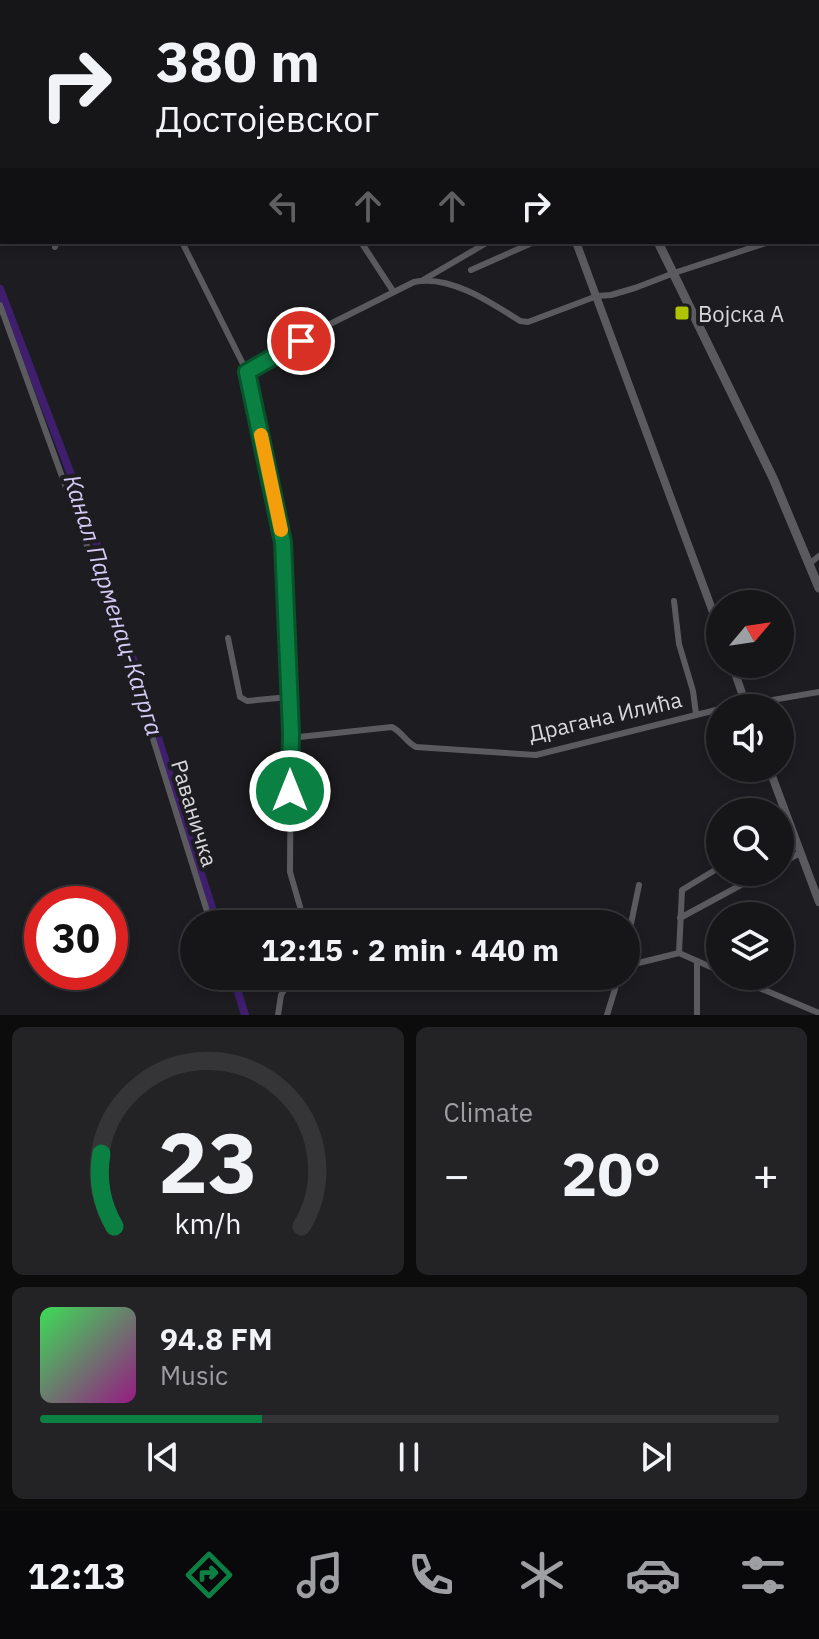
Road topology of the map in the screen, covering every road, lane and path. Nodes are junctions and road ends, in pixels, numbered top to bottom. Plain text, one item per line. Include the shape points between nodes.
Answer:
1 (183, 244) edge
2 (362, 244) edge
3 (485, 244) edge
4 (530, 244) edge
5 (577, 244) edge
6 (659, 244) edge
7 (763, 244) edge
8 (471, 270) dead end
9 (674, 273) junction
10 (423, 280) junction
11 (393, 291) junction
12 (597, 296) junction
13 (0, 305) edge
14 (247, 372) junction
15 (819, 556) edge
16 (809, 564) junction
17 (819, 588) edge
18 (706, 593) edge
19 (674, 601) dead end
20 (228, 638) dead end
21 (819, 692) edge
22 (289, 697) junction
23 (794, 697) edge
24 (706, 712) edge
25 (696, 714) junction
26 (290, 738) junction
27 (794, 836) edge
28 (800, 853) junction
29 (794, 856) edge
30 (706, 875) edge
31 (639, 885) dead end
32 (739, 886) edge
33 (818, 897) edge
34 (207, 910) edge
35 (301, 910) edge
36 (634, 910) edge
37 (680, 918) junction
38 (679, 953) junction
39 (697, 961) junction
40 (640, 963) edge
41 (706, 965) edge
42 (284, 990) edge
43 (615, 990) edge
44 (764, 990) edge
45 (819, 1013) edge
46 (278, 1015) edge
47 (607, 1015) edge
48 (697, 1015) edge

1 - 14 street
2 - 11 street
3 - 10 street
4 - 8 street
5 - 12 street
6 - 9 main road
7 - 9 street
9 - 12 street
9 - 16 main road
10 - 11 street
10 - 12 street via 480,295 520,321
11 - 14 street
12 - 18 street
13 - 34 street, Раваничка via 128,659
14 - 22 street via 283,542
15 - 16 street
16 - 17 main road
19 - 25 street
20 - 22 street via 240,697
21 - 23 street
22 - 26 street
24 - 25 street, Драгана Илића
25 - 26 street, Драгана Илића via 536,755 416,747 392,727
26 - 35 street via 290,872
27 - 28 street
28 - 29 street
28 - 33 street
30 - 37 street via 682,890
31 - 36 street
32 - 37 street
37 - 38 street
38 - 39 street
38 - 40 street
39 - 41 street
39 - 48 street
42 - 46 street
43 - 47 street
44 - 45 street

